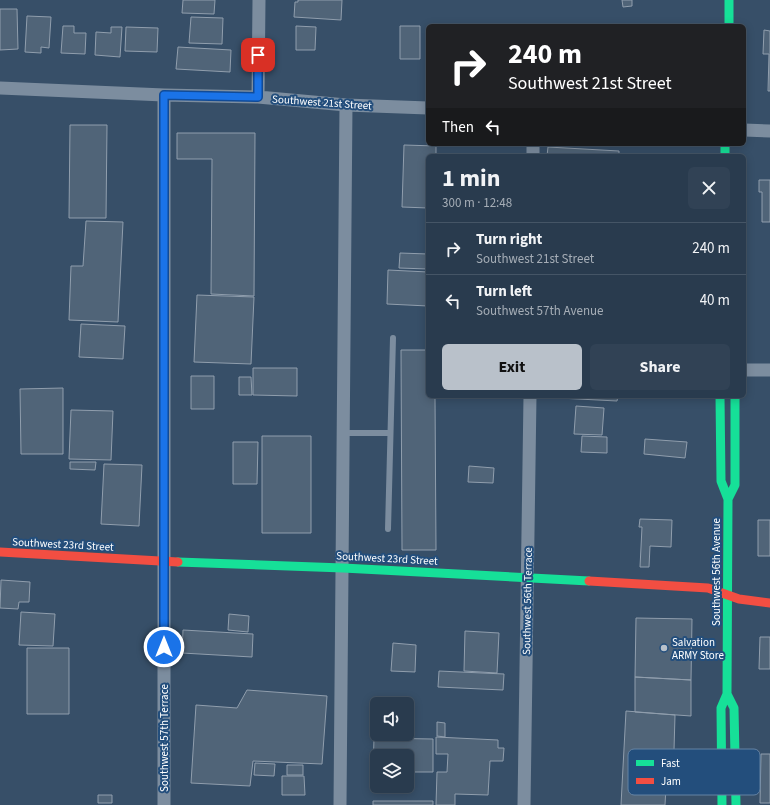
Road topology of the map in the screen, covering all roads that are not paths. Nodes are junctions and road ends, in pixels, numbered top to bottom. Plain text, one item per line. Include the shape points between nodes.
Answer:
1 (259, 0) edge
2 (729, 0) edge
3 (729, 24) edge
4 (0, 88) edge
5 (164, 95) junction
6 (258, 97) junction
7 (346, 104) junction
8 (426, 108) edge
9 (746, 130) edge
10 (770, 131) edge
11 (393, 338) dead end
12 (746, 370) edge
13 (770, 370) edge
14 (530, 398) edge
15 (720, 398) edge
16 (734, 398) edge
17 (344, 433) junction
18 (390, 433) junction
19 (728, 499) junction
20 (388, 529) dead end
21 (0, 552) edge
22 (164, 562) junction
23 (343, 568) junction
24 (528, 578) junction
25 (727, 597) junction
26 (770, 603) edge
27 (727, 694) junction
28 (721, 749) edge
29 (735, 749) edge
30 (722, 795) edge
31 (736, 795) edge
32 (164, 805) edge
33 (340, 805) edge
34 (524, 805) edge
35 (722, 805) edge
36 (736, 805) edge

1 - 6 street
2 - 3 street
4 - 5 street, Southwest 21st Street
5 - 6 street, Southwest 21st Street
5 - 22 street, Southwest 57th Terrace
6 - 7 street, Southwest 21st Street
7 - 8 street, Southwest 21st Street
7 - 17 street
9 - 10 street
11 - 18 lane
12 - 13 street
14 - 24 street, Southwest 56th Terrace
15 - 19 street, Southwest 56th Avenue via 721,481
16 - 19 street, Southwest 56th Avenue via 735,484
17 - 18 lane
17 - 23 street
18 - 20 lane
19 - 25 street, Southwest 56th Avenue
21 - 22 street, Southwest 23rd Street
22 - 23 street, Southwest 23rd Street
22 - 32 street, Southwest 57th Terrace
23 - 24 street, Southwest 23rd Street
23 - 33 street
24 - 25 street, Southwest 23rd Street via 708,588
24 - 34 street, Southwest 56th Terrace
25 - 26 street, Southwest 23rd Street via 754,603
25 - 27 street, Southwest 56th Avenue
27 - 28 street, Southwest 56th Avenue via 721,708
27 - 29 street, Southwest 56th Avenue via 734,708
30 - 35 street, Southwest 56th Avenue
31 - 36 street, Southwest 56th Avenue

